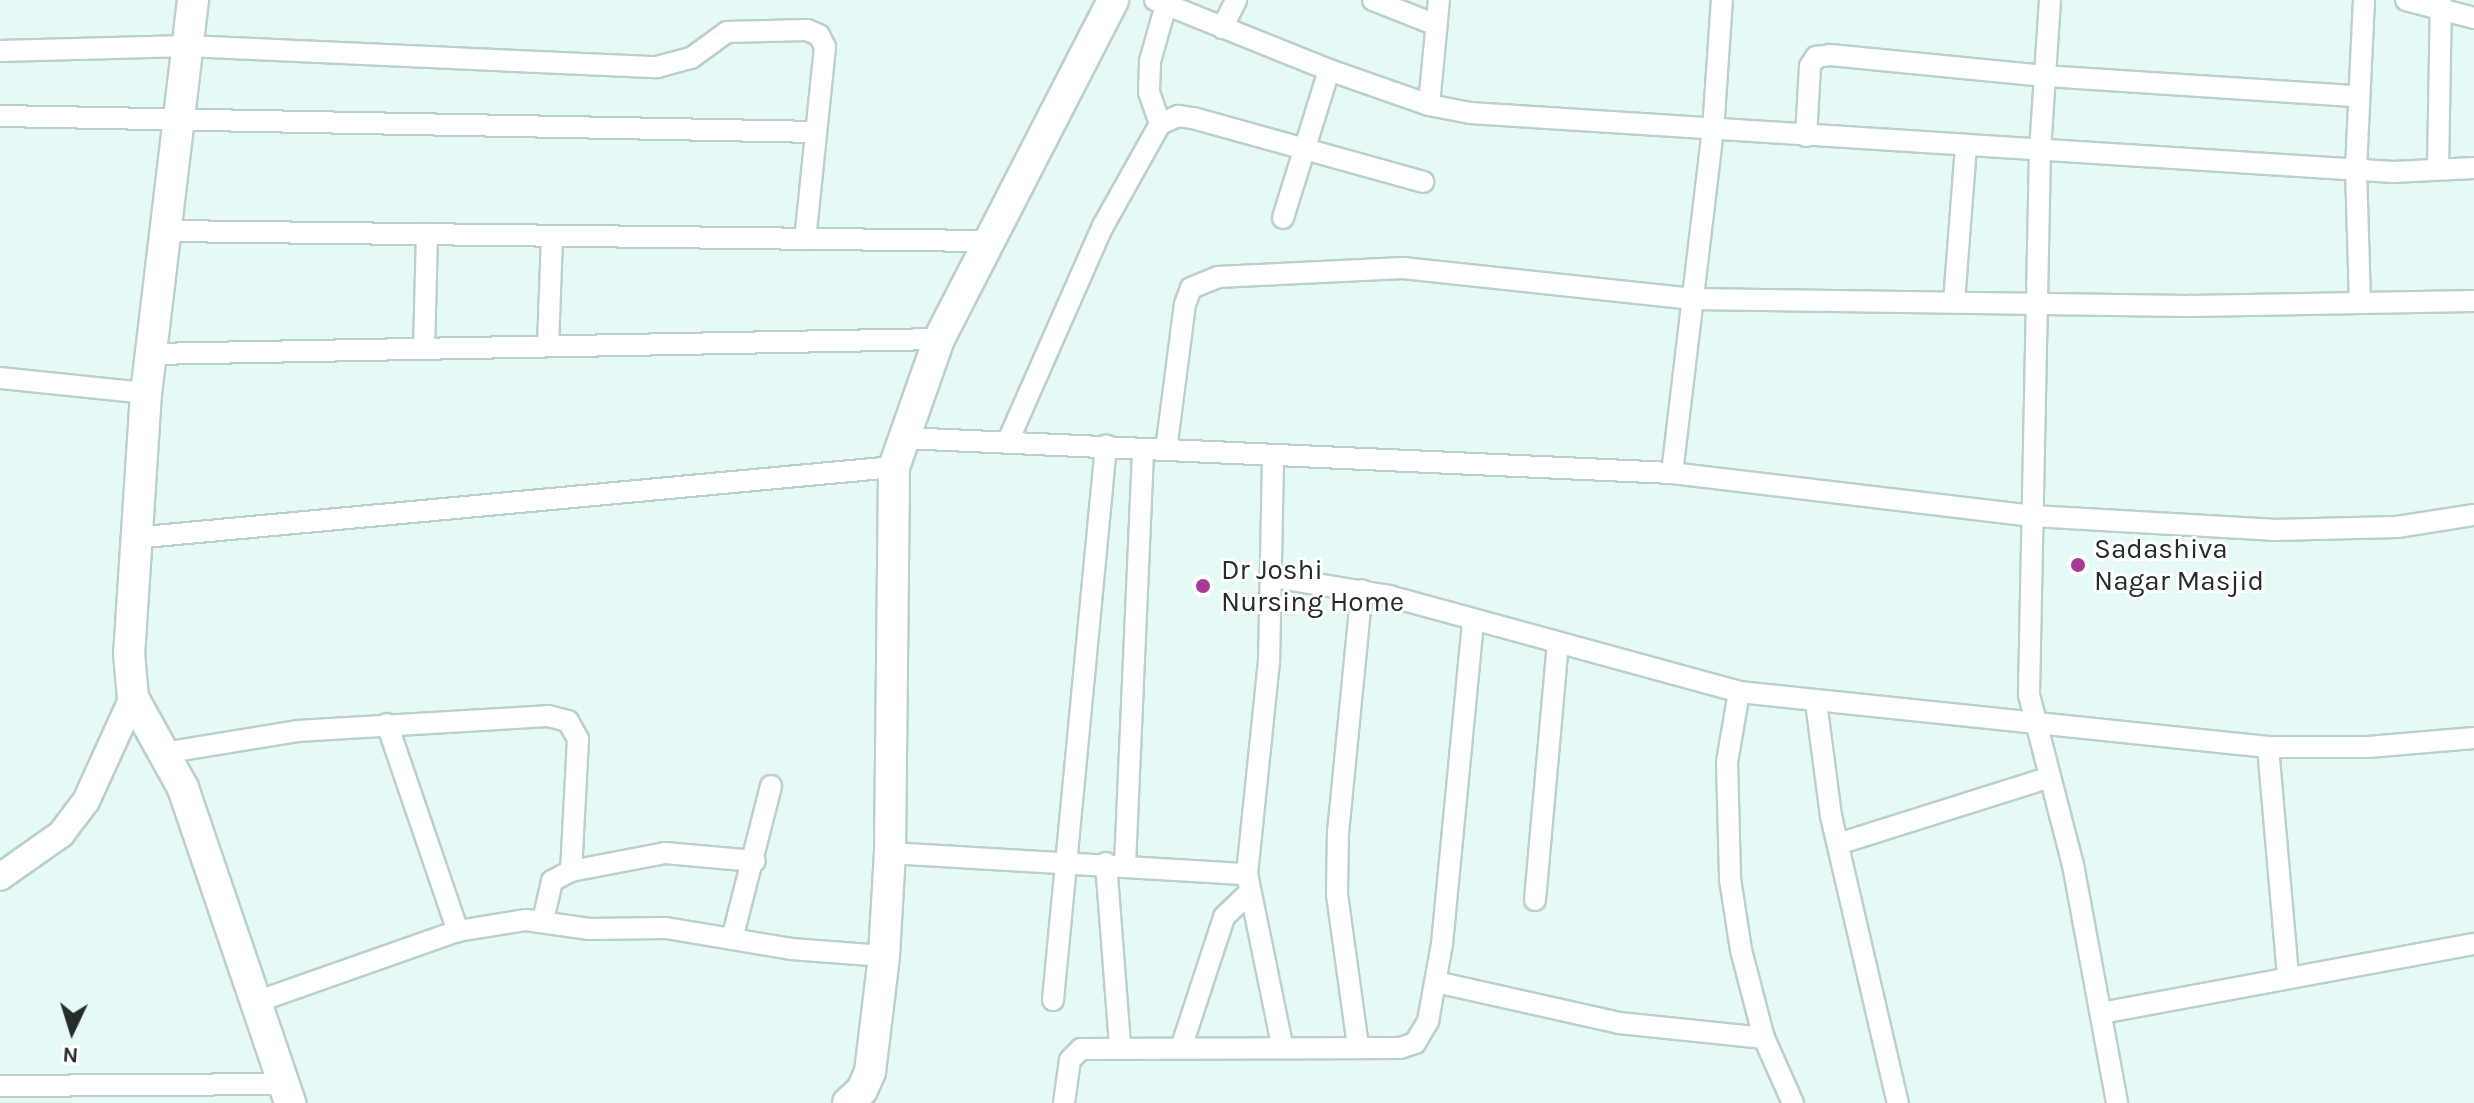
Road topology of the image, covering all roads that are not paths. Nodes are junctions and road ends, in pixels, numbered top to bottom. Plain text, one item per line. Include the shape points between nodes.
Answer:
1 (193, 0) edge
2 (1113, 0) edge
3 (1236, 0) edge
4 (1373, 0) edge
5 (1439, 0) edge
6 (1722, 0) edge
7 (2050, 0) edge
8 (2364, 0) edge
9 (2406, 0) edge
10 (1160, 2) edge
11 (2441, 5) edge
12 (2474, 18) edge
13 (1436, 25) junction
14 (1222, 28) junction
15 (187, 46) junction
16 (0, 51) edge
17 (1329, 70) junction
18 (2045, 76) junction
19 (2358, 96) junction
20 (1429, 105) junction
21 (0, 116) edge
22 (179, 123) junction
23 (1160, 124) junction
24 (1713, 131) junction
25 (816, 132) junction
26 (1806, 136) junction
27 (1966, 145) junction
28 (1302, 149) junction
29 (2040, 150) junction
30 (2474, 168) edge
31 (2356, 169) junction
32 (2438, 169) junction
33 (1423, 182) dead end
34 (1283, 218) dead end
35 (167, 231) junction
36 (427, 234) junction
37 (552, 236) junction
38 (805, 239) junction
39 (991, 241) junction
40 (1693, 299) junction
41 (1954, 302) junction
42 (2040, 303) junction
43 (2360, 303) junction
44 (2473, 307) edge
45 (939, 339) junction
46 (548, 346) junction
47 (424, 349) junction
48 (151, 354) junction
49 (0, 378) edge
50 (146, 393) junction
51 (904, 438) junction
52 (1008, 441) junction
53 (1106, 446) junction
54 (1143, 449) junction
55 (1166, 450) junction
56 (1273, 458) junction
57 (894, 467) junction
58 (1672, 473) junction
59 (2474, 515) edge
60 (2033, 516) junction
61 (134, 538) junction
62 (1273, 577) junction
63 (1362, 590) junction
64 (1473, 620) junction
65 (1558, 643) junction
66 (1739, 692) junction
67 (133, 698) junction
68 (1816, 702) junction
69 (2036, 722) junction
70 (387, 724) junction
71 (2474, 738) edge
72 (2268, 747) junction
73 (163, 753) junction
74 (2050, 777) junction
75 (771, 786) dead end
76 (1838, 844) junction
77 (890, 853) junction
78 (755, 861) junction
79 (1064, 861) junction
80 (1115, 864) junction
81 (571, 871) junction
82 (0, 877) edge
83 (1248, 883) junction
84 (1535, 900) dead end
85 (543, 921) junction
86 (458, 931) junction
87 (732, 939) junction
88 (2474, 944) edge
89 (884, 956) junction
90 (2288, 977) junction
91 (1436, 982) junction
92 (1053, 1000) dead end
93 (256, 1002) junction
94 (2101, 1013) junction
95 (1764, 1038) junction
96 (1120, 1045) junction
97 (1182, 1045) junction
98 (1282, 1045) junction
99 (1358, 1046) junction
100 (0, 1086) edge
101 (287, 1094) edge
102 (848, 1103) edge
103 (1064, 1103) edge
104 (1793, 1103) edge
105 (1898, 1103) edge
106 (2114, 1103) edge

1 - 15 main road
2 - 39 main road
3 - 14 street
4 - 13 street
5 - 13 street
6 - 24 street
7 - 18 street
8 - 19 street
9 - 11 street
10 - 14 street
10 - 23 street via 1149,92
11 - 12 street
11 - 32 street
13 - 20 street
14 - 17 street
15 - 16 street
15 - 22 main road
15 - 25 street via 657,67 691,58 727,32 807,30 819,35 825,47
17 - 20 street
17 - 28 street
18 - 19 street
18 - 26 street via 1816,57 1810,66
18 - 29 street
19 - 31 street
20 - 24 street
21 - 22 street
22 - 25 street
22 - 35 main road
23 - 28 street via 1178,116 1193,118
23 - 52 street via 1103,226
24 - 26 street
24 - 40 street
25 - 38 street
26 - 27 street
27 - 29 street
27 - 41 street
28 - 33 street
28 - 34 street
29 - 31 street
29 - 42 street
30 - 32 street
31 - 32 street
31 - 43 street
35 - 36 street
35 - 48 main road
36 - 37 street
36 - 47 street
37 - 38 street
37 - 46 street
38 - 39 street
39 - 45 main road
40 - 41 street
40 - 55 street via 1403,268 1202,281 1191,288 1185,304
40 - 58 street
41 - 42 street
42 - 43 street
42 - 60 street
43 - 44 street
45 - 46 street
45 - 51 main road
46 - 47 street
47 - 48 street
48 - 50 main road
49 - 50 street
50 - 61 main road
51 - 52 street
51 - 57 main road
52 - 53 street
53 - 54 street
53 - 79 street
54 - 55 street
54 - 80 street
55 - 56 street
56 - 58 street
56 - 62 street
57 - 61 street
57 - 77 main road
58 - 60 street
59 - 60 street via 2397,527 2273,530
60 - 69 street via 2026,656
61 - 67 main road via 129,653
62 - 63 street
62 - 83 street
63 - 64 street
63 - 99 street via 1338,833 1337,894
64 - 65 street
64 - 91 street
65 - 66 street
65 - 84 street
66 - 68 street
66 - 95 street via 1727,762 1730,879 1741,950
67 - 73 main road
67 - 82 street via 86,801 61,834
68 - 69 street
68 - 76 street
69 - 72 street
69 - 74 street
70 - 73 street via 297,731
70 - 81 street via 548,716 568,721 578,739
70 - 86 street
71 - 72 street
72 - 90 street
73 - 93 main road via 183,788
74 - 76 street
74 - 94 street
75 - 78 street
76 - 105 street
77 - 79 street
77 - 89 main road
78 - 81 street via 665,853
78 - 87 street
79 - 80 street
79 - 92 street
80 - 83 street
80 - 96 street
81 - 85 street via 552,881
83 - 97 street via 1224,917
83 - 98 street
85 - 86 street
85 - 87 street via 589,929 666,928
86 - 93 street
87 - 89 street
88 - 90 street
89 - 102 main road via 870,1072
90 - 94 street
91 - 95 street via 1619,1023
91 - 99 street via 1428,1021 1415,1043 1400,1048
93 - 101 main road
94 - 106 street
95 - 104 street
96 - 97 street
96 - 103 street via 1074,1054
97 - 98 street
98 - 99 street
100 - 101 street

